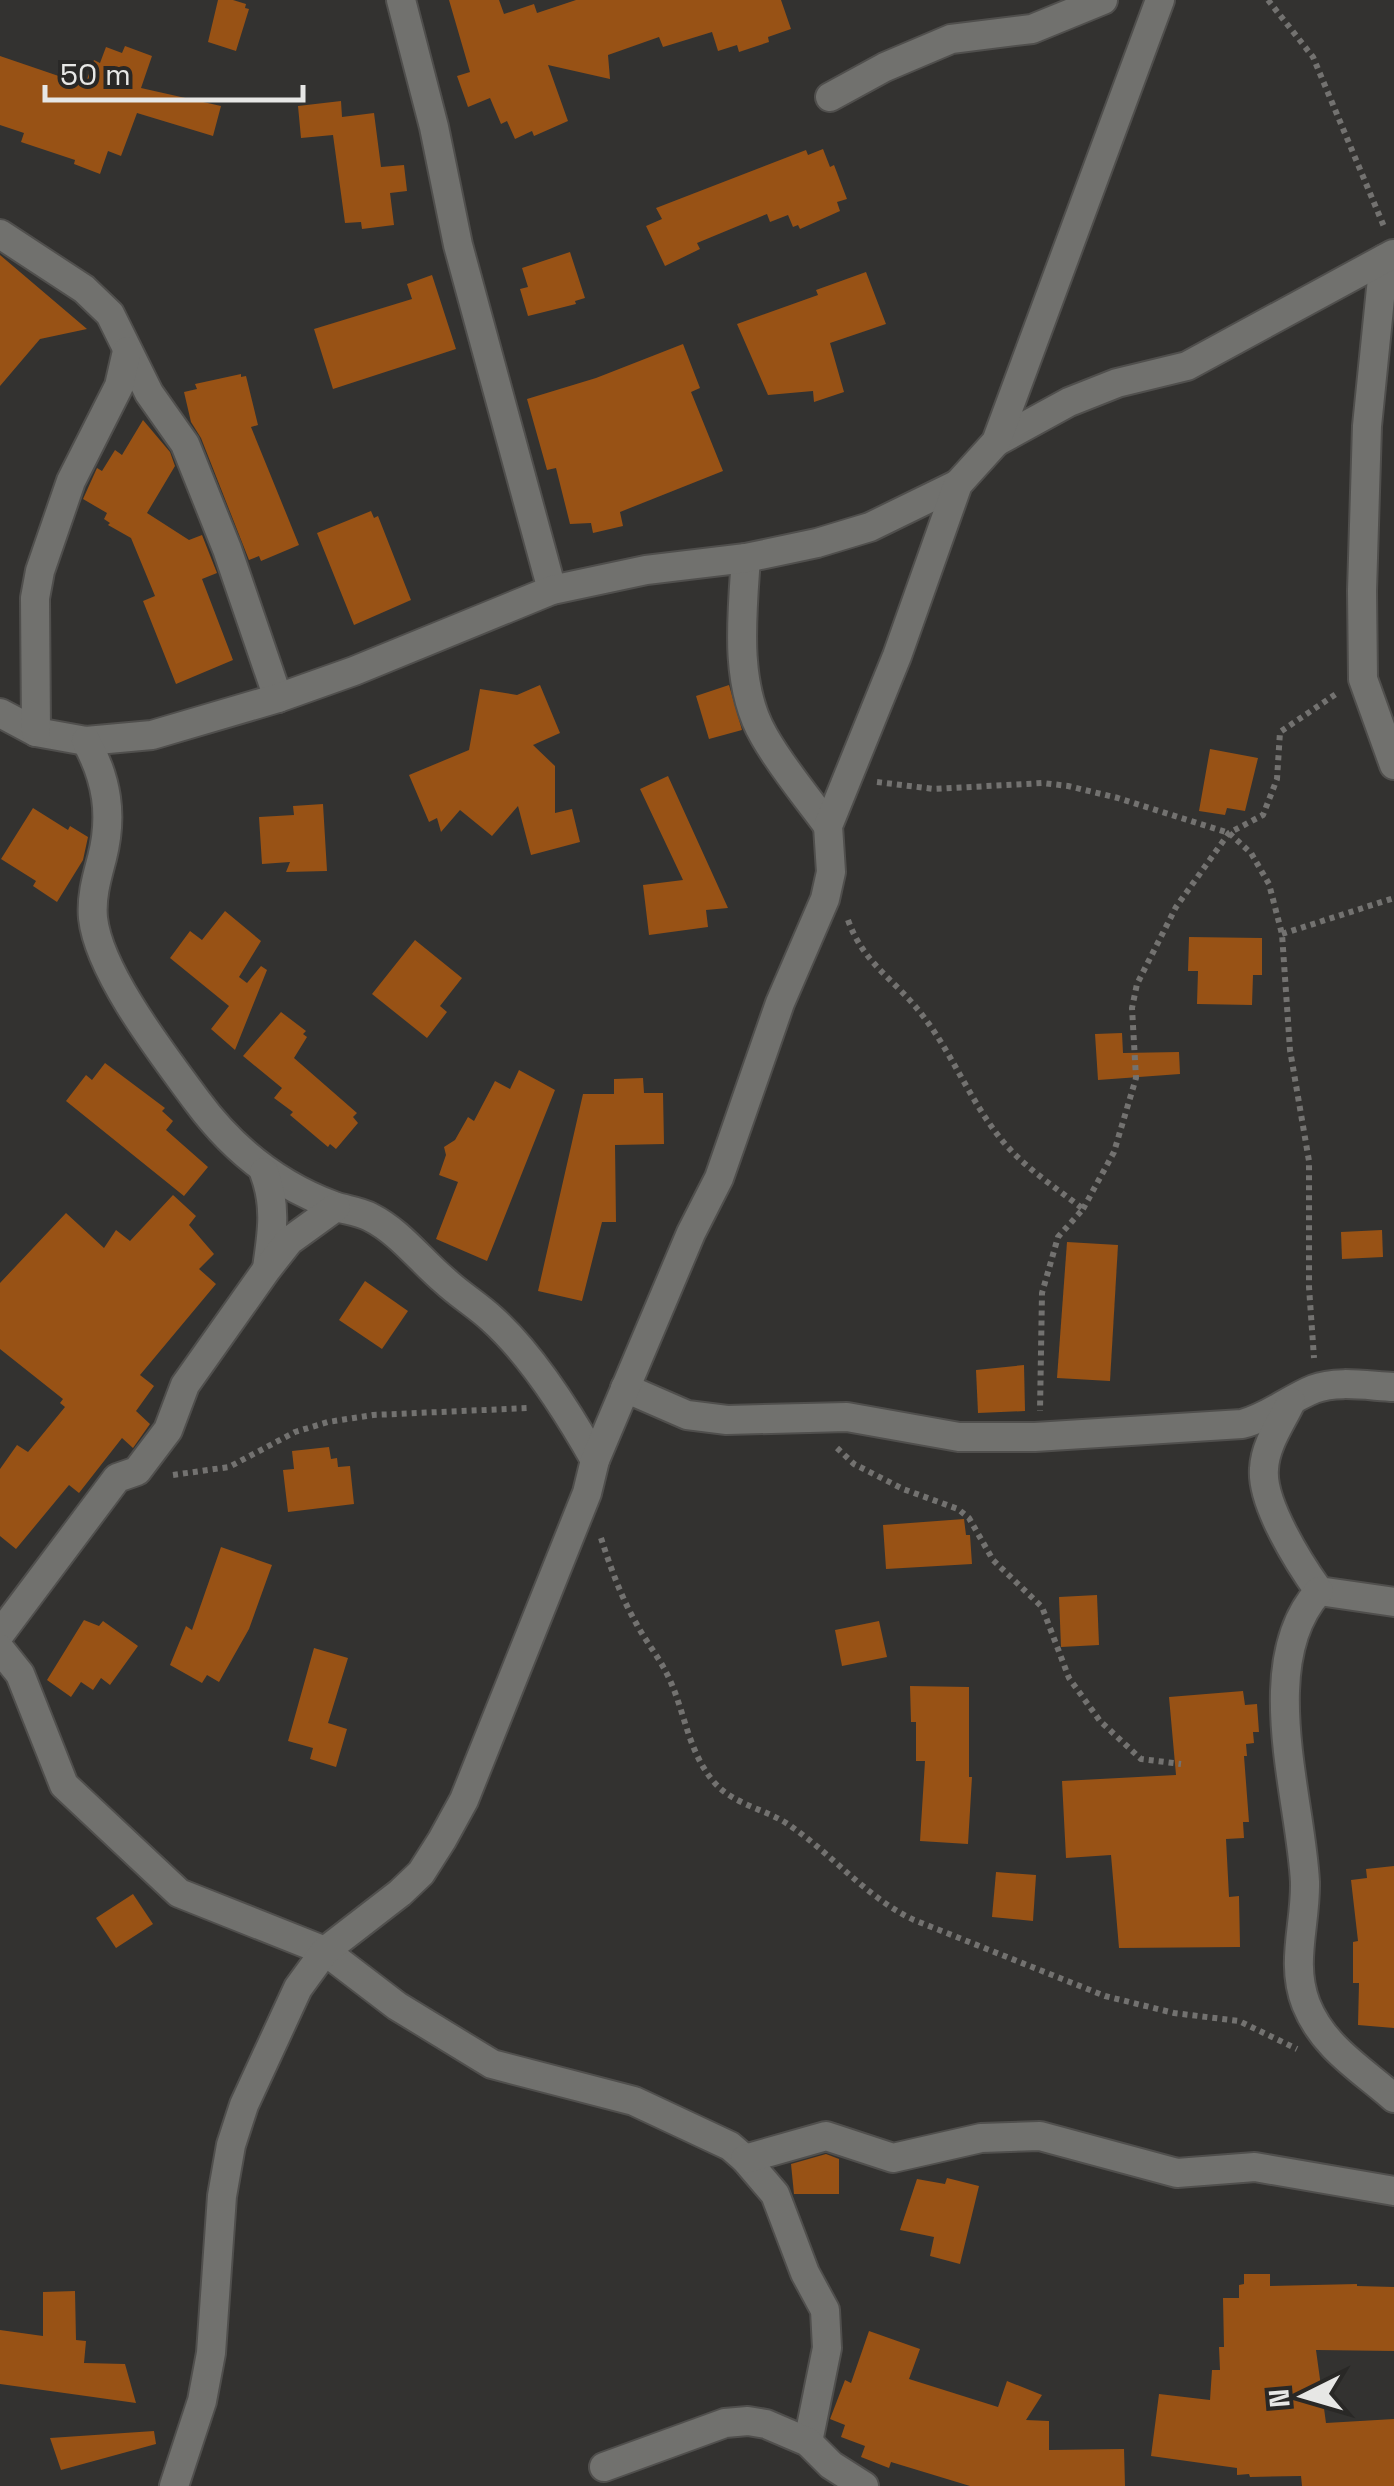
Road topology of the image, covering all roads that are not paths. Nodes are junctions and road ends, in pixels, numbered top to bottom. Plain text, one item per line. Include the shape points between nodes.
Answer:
1 (401, 0) edge
2 (1104, 0) edge
3 (1160, 0) edge
4 (830, 96) dead end
5 (0, 234) edge
6 (1388, 247) edge
7 (127, 351) junction
8 (996, 442) junction
9 (958, 484) junction
10 (746, 558) junction
11 (552, 590) junction
12 (278, 698) junction
13 (0, 713) edge
14 (36, 732) junction
15 (86, 741) junction
16 (1394, 765) edge
17 (828, 826) junction
18 (264, 1172) junction
19 (336, 1207) junction
20 (266, 1269) junction
21 (1394, 1387) edge
22 (625, 1388) junction
23 (1291, 1402) junction
24 (595, 1460) junction
25 (1319, 1591) junction
26 (1394, 1602) edge
27 (0, 1634) edge
28 (0, 1649) edge
29 (325, 1951) junction
30 (1394, 2098) edge
31 (746, 2159) junction
32 (1394, 2191) edge
33 (808, 2442) junction
34 (604, 2467) dead end
35 (174, 2486) edge
36 (864, 2486) edge

1 - 11 street via 458,245
2 - 4 street via 1032,29 951,39
3 - 8 street
5 - 7 street via 100,303
6 - 8 street via 1187,366 1069,402
6 - 16 street via 1366,426 1362,525 1364,679
7 - 12 street via 185,444
7 - 14 street via 114,398 70,480 40,571
8 - 9 street
9 - 10 street via 870,527
9 - 17 street
10 - 11 street
10 - 17 street via 742,619 753,712
11 - 12 street
12 - 15 street via 152,735
13 - 14 street
14 - 15 street
15 - 18 street via 105,782 108,814 92,915 98,944 199,1104
17 - 22 street via 825,899 780,1003 720,1178
18 - 19 street
18 - 20 street via 274,1224
19 - 20 street via 290,1241
19 - 24 street via 368,1215 399,1237 494,1321 566,1408
20 - 27 street via 185,1385 168,1430 136,1471 116,1478
21 - 23 street via 1316,1388
22 - 23 street via 687,1416 847,1418 959,1437 1242,1424
22 - 24 street
23 - 25 street via 1268,1447 1265,1488
24 - 29 street via 464,1800 420,1873
25 - 26 street
25 - 30 street via 1301,1616 1291,1650 1286,1730 1305,1887 1298,1979 1312,2018 1352,2066
28 - 29 street via 20,1674 74,1798 179,1894
29 - 31 street via 396,2006 492,2064 634,2101
29 - 35 street via 298,1988 230,2145 212,2353
31 - 32 street via 826,2136 893,2158 964,2140 1040,2136 1177,2172 1255,2167
31 - 33 street via 775,2194 825,2310 827,2348
33 - 34 street via 766,2424 725,2423
33 - 36 street

